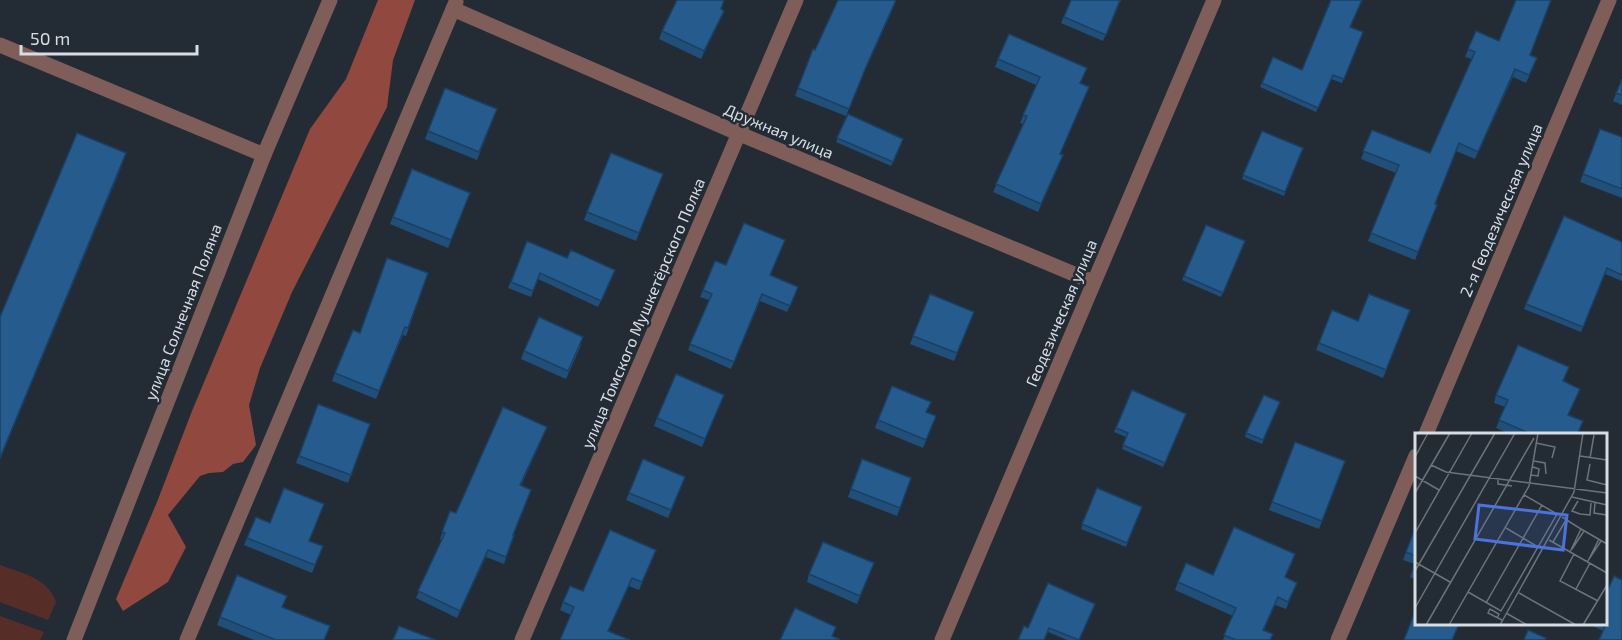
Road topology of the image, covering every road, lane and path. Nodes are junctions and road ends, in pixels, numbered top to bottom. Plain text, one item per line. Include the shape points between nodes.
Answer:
1 (330, 0) edge
2 (796, 0) edge
3 (1214, 0) edge
4 (1609, 0) edge
5 (455, 5) edge
6 (0, 45) edge
7 (740, 134) junction
8 (264, 155) junction
9 (1093, 282) junction
10 (1427, 433) edge
11 (1415, 458) edge
12 (74, 640) edge
13 (187, 640) edge
14 (522, 640) edge
15 (942, 640) edge
16 (1338, 640) edge

1 - 8 street, улица Солнечная Поляна
2 - 7 street, улица Томского Мушкетёрского Полка
3 - 9 street, Геодезическая улица
4 - 10 street, 2-я Геодезическая улица
5 - 7 street, Дружная улица
5 - 13 street
6 - 8 street
7 - 9 street, Дружная улица
7 - 14 street, улица Томского Мушкетёрского Полка
8 - 12 street, улица Солнечная Поляна
9 - 15 street, Геодезическая улица
11 - 16 street

